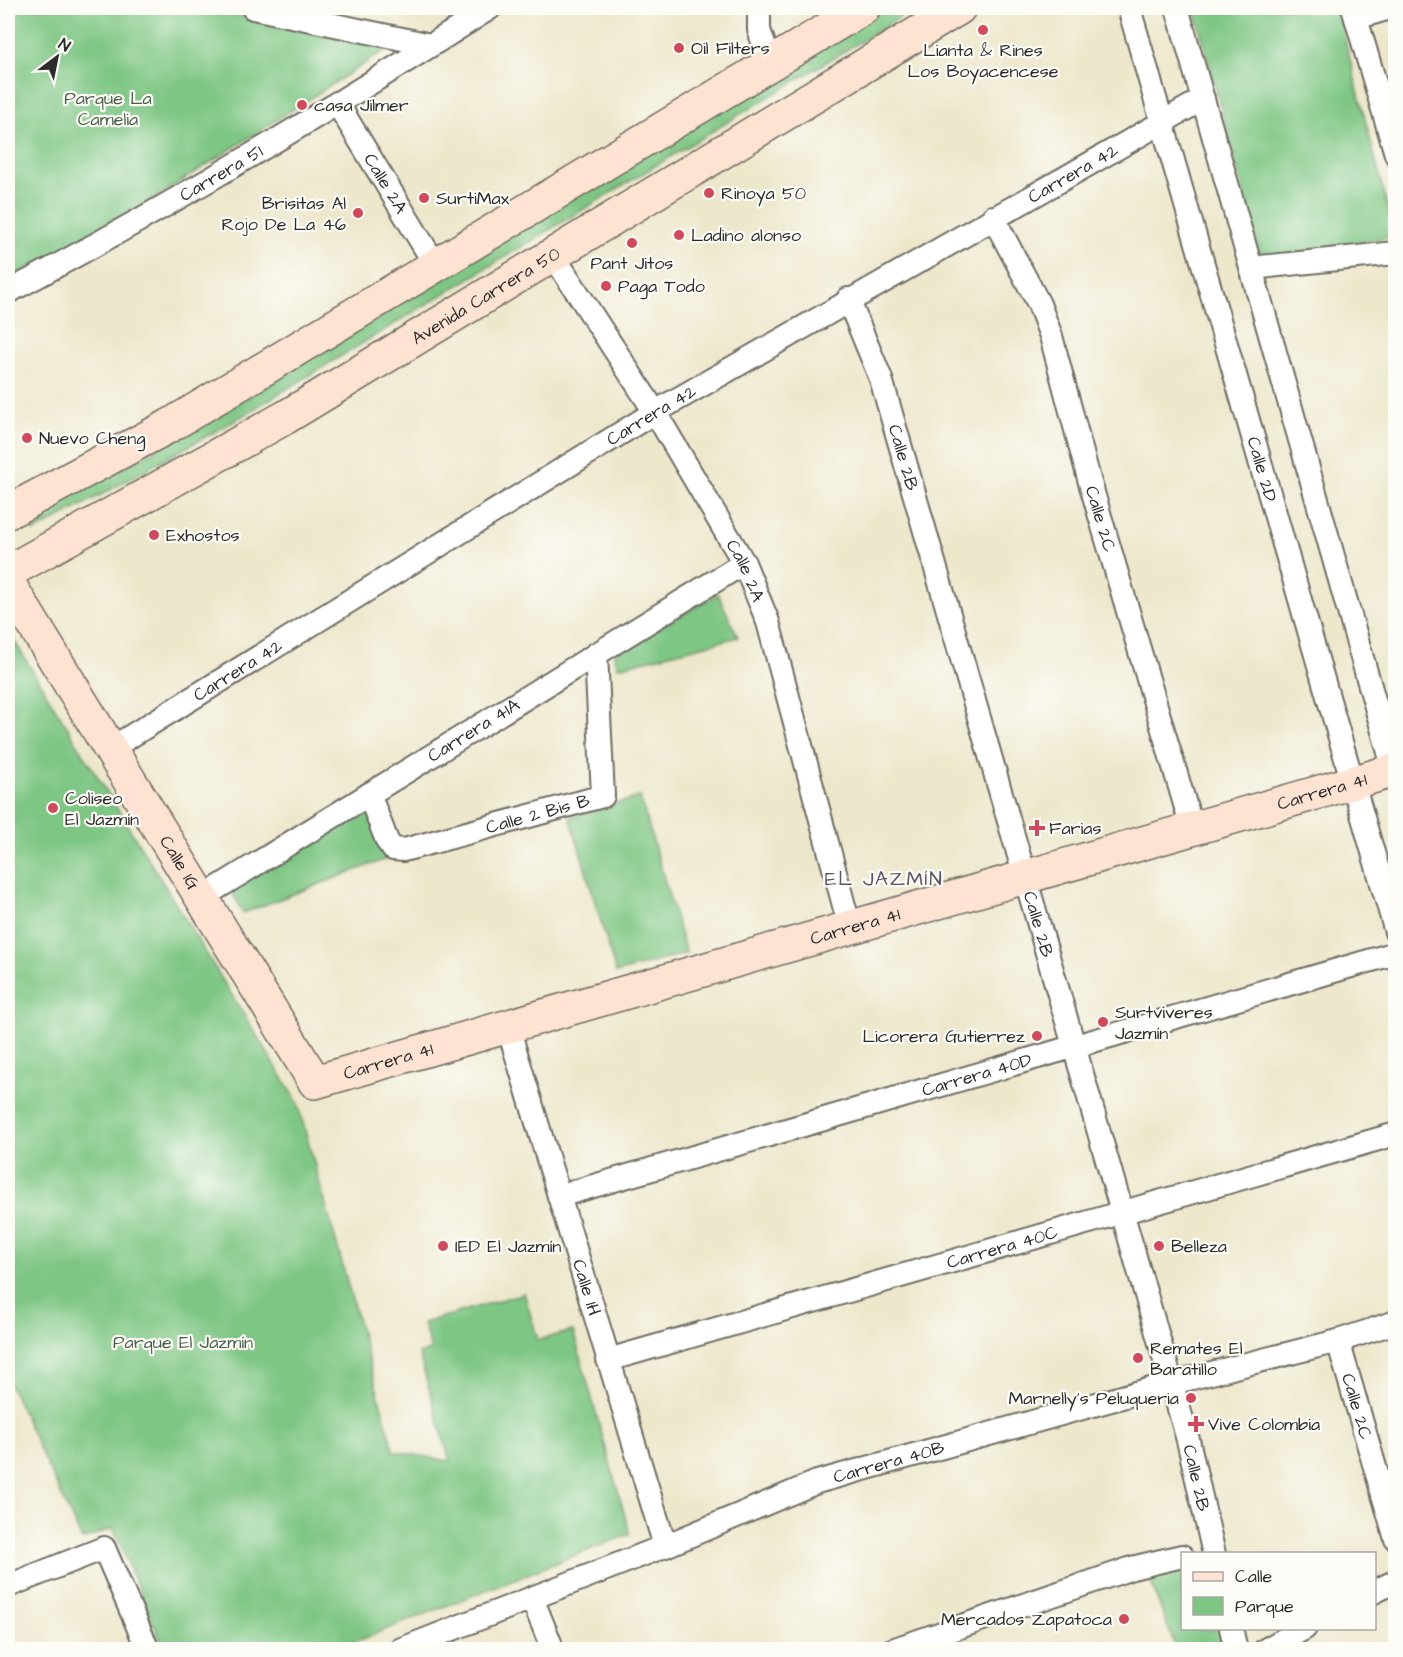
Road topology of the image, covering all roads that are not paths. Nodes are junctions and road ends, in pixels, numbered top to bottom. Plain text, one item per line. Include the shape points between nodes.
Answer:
1 (254, 8) edge
2 (490, 8) edge
3 (759, 8) edge
4 (863, 8) edge
5 (959, 8) edge
6 (1130, 8) edge
7 (1177, 8) edge
8 (1390, 8) edge
9 (1354, 13) edge
10 (431, 45) junction
11 (771, 65) junction
12 (1203, 99) junction
13 (337, 103) junction
14 (1162, 120) junction
15 (1395, 154) edge
16 (993, 217) junction
17 (1395, 253) edge
18 (553, 255) junction
19 (436, 266) junction
20 (1251, 268) junction
21 (8, 292) edge
22 (848, 299) junction
23 (655, 412) junction
24 (8, 512) edge
25 (744, 563) junction
26 (8, 572) edge
27 (8, 583) edge
28 (596, 654) junction
29 (110, 749) junction
30 (1395, 772) edge
31 (1352, 782) junction
32 (369, 794) junction
33 (1192, 828) junction
34 (1024, 877) junction
35 (201, 898) junction
36 (850, 927) junction
37 (1395, 932) edge
38 (1395, 953) edge
39 (508, 1027) junction
40 (1073, 1047) junction
41 (315, 1082) joint
42 (1395, 1134) edge
43 (559, 1196) junction
44 (1122, 1213) junction
45 (1395, 1322) edge
46 (1338, 1341) junction
47 (608, 1360) junction
48 (1172, 1383) junction
49 (1395, 1539) edge
50 (665, 1546) junction
51 (1206, 1552) edge
52 (1181, 1556) edge
53 (1395, 1581) edge
54 (8, 1586) edge
55 (1376, 1591) edge
56 (532, 1598) junction
57 (1231, 1630) edge
58 (1303, 1630) edge
59 (147, 1650) edge
60 (399, 1650) edge
61 (553, 1650) edge
62 (892, 1650) edge
63 (1236, 1650) edge
64 (1266, 1650) edge

1 - 10 street
2 - 10 street, Carrera 51
3 - 11 street via 759,30
4 - 11 main road
5 - 18 main road, Avenida Carrera 50
6 - 14 street, Calle 2D
7 - 12 street
8 - 9 street
9 - 15 street
10 - 13 street, Carrera 51
11 - 19 main road
12 - 14 street, Carrera 42
12 - 20 street
13 - 19 street, Calle 2A
13 - 21 street, Carrera 51 via 111,237
14 - 16 street, Carrera 42
14 - 31 street, Calle 2D
16 - 22 street, Carrera 42
16 - 33 street, Calle 2C via 1039,304 1051,336
17 - 20 street
18 - 23 street, Calle 2A
18 - 26 main road, Avenida Carrera 50 via 286,417
19 - 24 main road via 169,426
20 - 30 street
22 - 23 street, Carrera 42
22 - 34 street, Calle 2B via 881,379
23 - 25 street, Calle 2A
23 - 29 street, Carrera 42
25 - 28 street, Carrera 41A
25 - 36 street, Calle 2A via 768,622
27 - 29 main road, Calle 1G
28 - 32 street, Carrera 41A
28 - 32 street, Calle 2 Bis B via 603,796 404,850 393,849 387,841
29 - 35 main road, Calle 1G
30 - 31 main road, Carrera 41
31 - 33 main road, Carrera 41
31 - 37 street, Calle 2D
32 - 35 street, Carrera 41A
33 - 34 main road, Carrera 41
34 - 36 main road, Carrera 41
34 - 40 street, Calle 2B
35 - 41 main road, Calle 1G
36 - 39 main road, Carrera 41
38 - 40 street, Carrera 40D
39 - 41 main road, Carrera 41
39 - 43 street, Calle 1H
40 - 43 street, Carrera 40D
40 - 44 street, Calle 2B
42 - 44 street, Carrera 40C
43 - 47 street, Calle 1H
44 - 47 street, Carrera 40C
44 - 48 street, Calle 2B
45 - 46 street, Carrera 40B
46 - 48 street, Carrera 40B
46 - 49 street, Calle 2C
47 - 50 street, Calle 1H
48 - 50 street, Carrera 40B via 817,1482
48 - 51 street, Calle 2B via 1188,1440
50 - 56 street, Carrera 40B
52 - 62 street via 1132,1568
53 - 55 street
54 - 59 street via 104,1548
56 - 60 street, Carrera 40B
56 - 61 street
57 - 63 street
58 - 64 street

